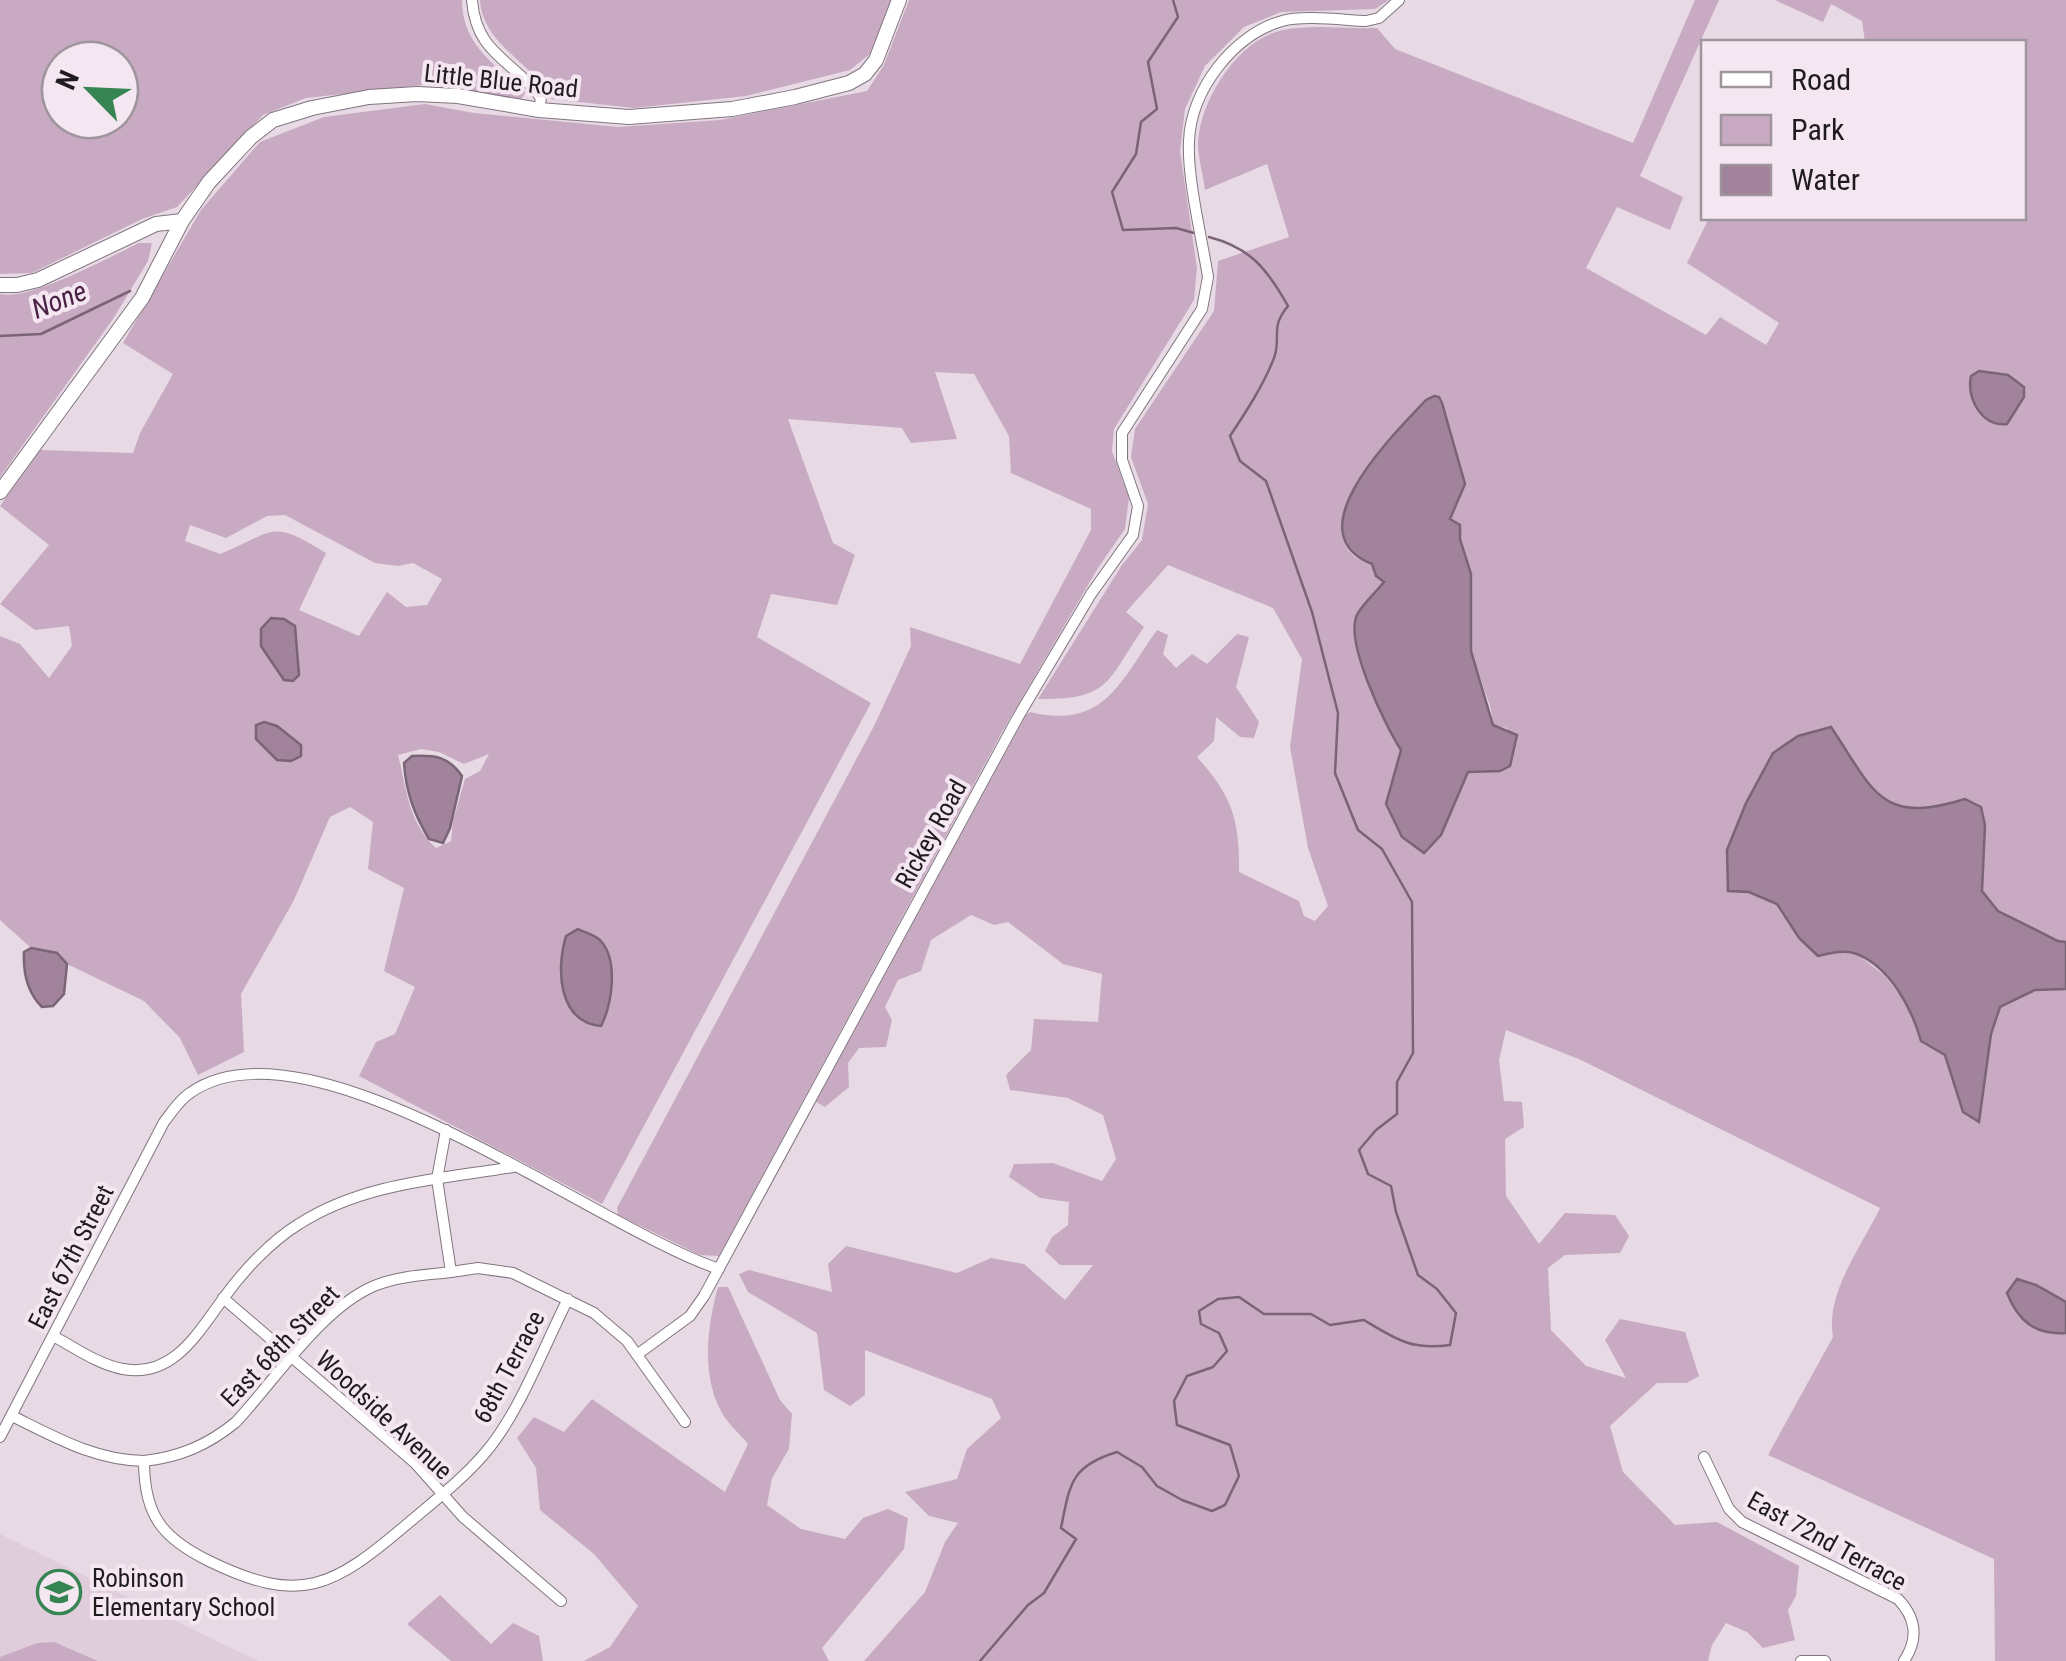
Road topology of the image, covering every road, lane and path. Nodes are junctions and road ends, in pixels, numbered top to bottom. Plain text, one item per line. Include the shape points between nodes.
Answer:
1 (472, 0) edge
2 (899, 0) edge
3 (1398, 0) edge
4 (539, 110) junction
5 (182, 221) junction
6 (0, 285) edge
7 (0, 492) edge
8 (446, 1130) junction
9 (513, 1166) junction
10 (437, 1179) junction
11 (719, 1269) junction
12 (451, 1272) junction
13 (224, 1298) junction
14 (568, 1300) junction
15 (53, 1336) junction
16 (638, 1354) junction
17 (292, 1358) junction
18 (12, 1416) junction
19 (684, 1422) dead end
20 (0, 1436) edge
21 (1704, 1456) dead end
22 (144, 1462) junction
23 (442, 1494) junction
24 (561, 1601) dead end
25 (1801, 1661) edge
26 (1824, 1661) edge
27 (1904, 1661) edge

1 - 4 street via 485,43 534,88
2 - 4 street, Little Blue Road via 876,60 849,82 680,115
3 - 11 street, Rickey Road via 1366,21 1285,20 1262,29 1231,52 1200,96 1188,144 1206,294 1122,433 1122,460 1138,498 1133,535 1018,716
4 - 5 street, Little Blue Road via 417,94 369,96 273,120 208,182
5 - 6 street via 156,224 38,280
5 - 7 street, Little Blue Road via 142,298
8 - 9 street
8 - 10 street
8 - 15 street, East 67th Street via 380,1101 290,1076 234,1076 205,1084 183,1099 155,1137
9 - 10 street
9 - 11 street
10 - 12 street
10 - 13 street via 351,1197 296,1225
11 - 16 street, Rickey Road via 690,1316
12 - 14 street, East 68th Street via 497,1269
12 - 17 street, East 68th Street via 360,1293
13 - 15 street via 183,1350 153,1368 117,1368
13 - 17 street, Woodside Avenue
14 - 16 street, East 68th Street via 610,1325
14 - 23 street, 68th Terrace via 488,1450
15 - 18 street, East 67th Street
16 - 19 street, East 68th Street
17 - 22 street, East 68th Street via 219,1436
17 - 23 street, Woodside Avenue
18 - 20 street, East 67th Street
18 - 22 street via 83,1451
21 - 27 street, East 72nd Terrace via 1742,1522 1908,1609 1914,1628
22 - 23 street, 68th Terrace via 146,1497 164,1532 241,1578 282,1586 346,1572
23 - 24 street, Woodside Avenue
25 - 26 street

